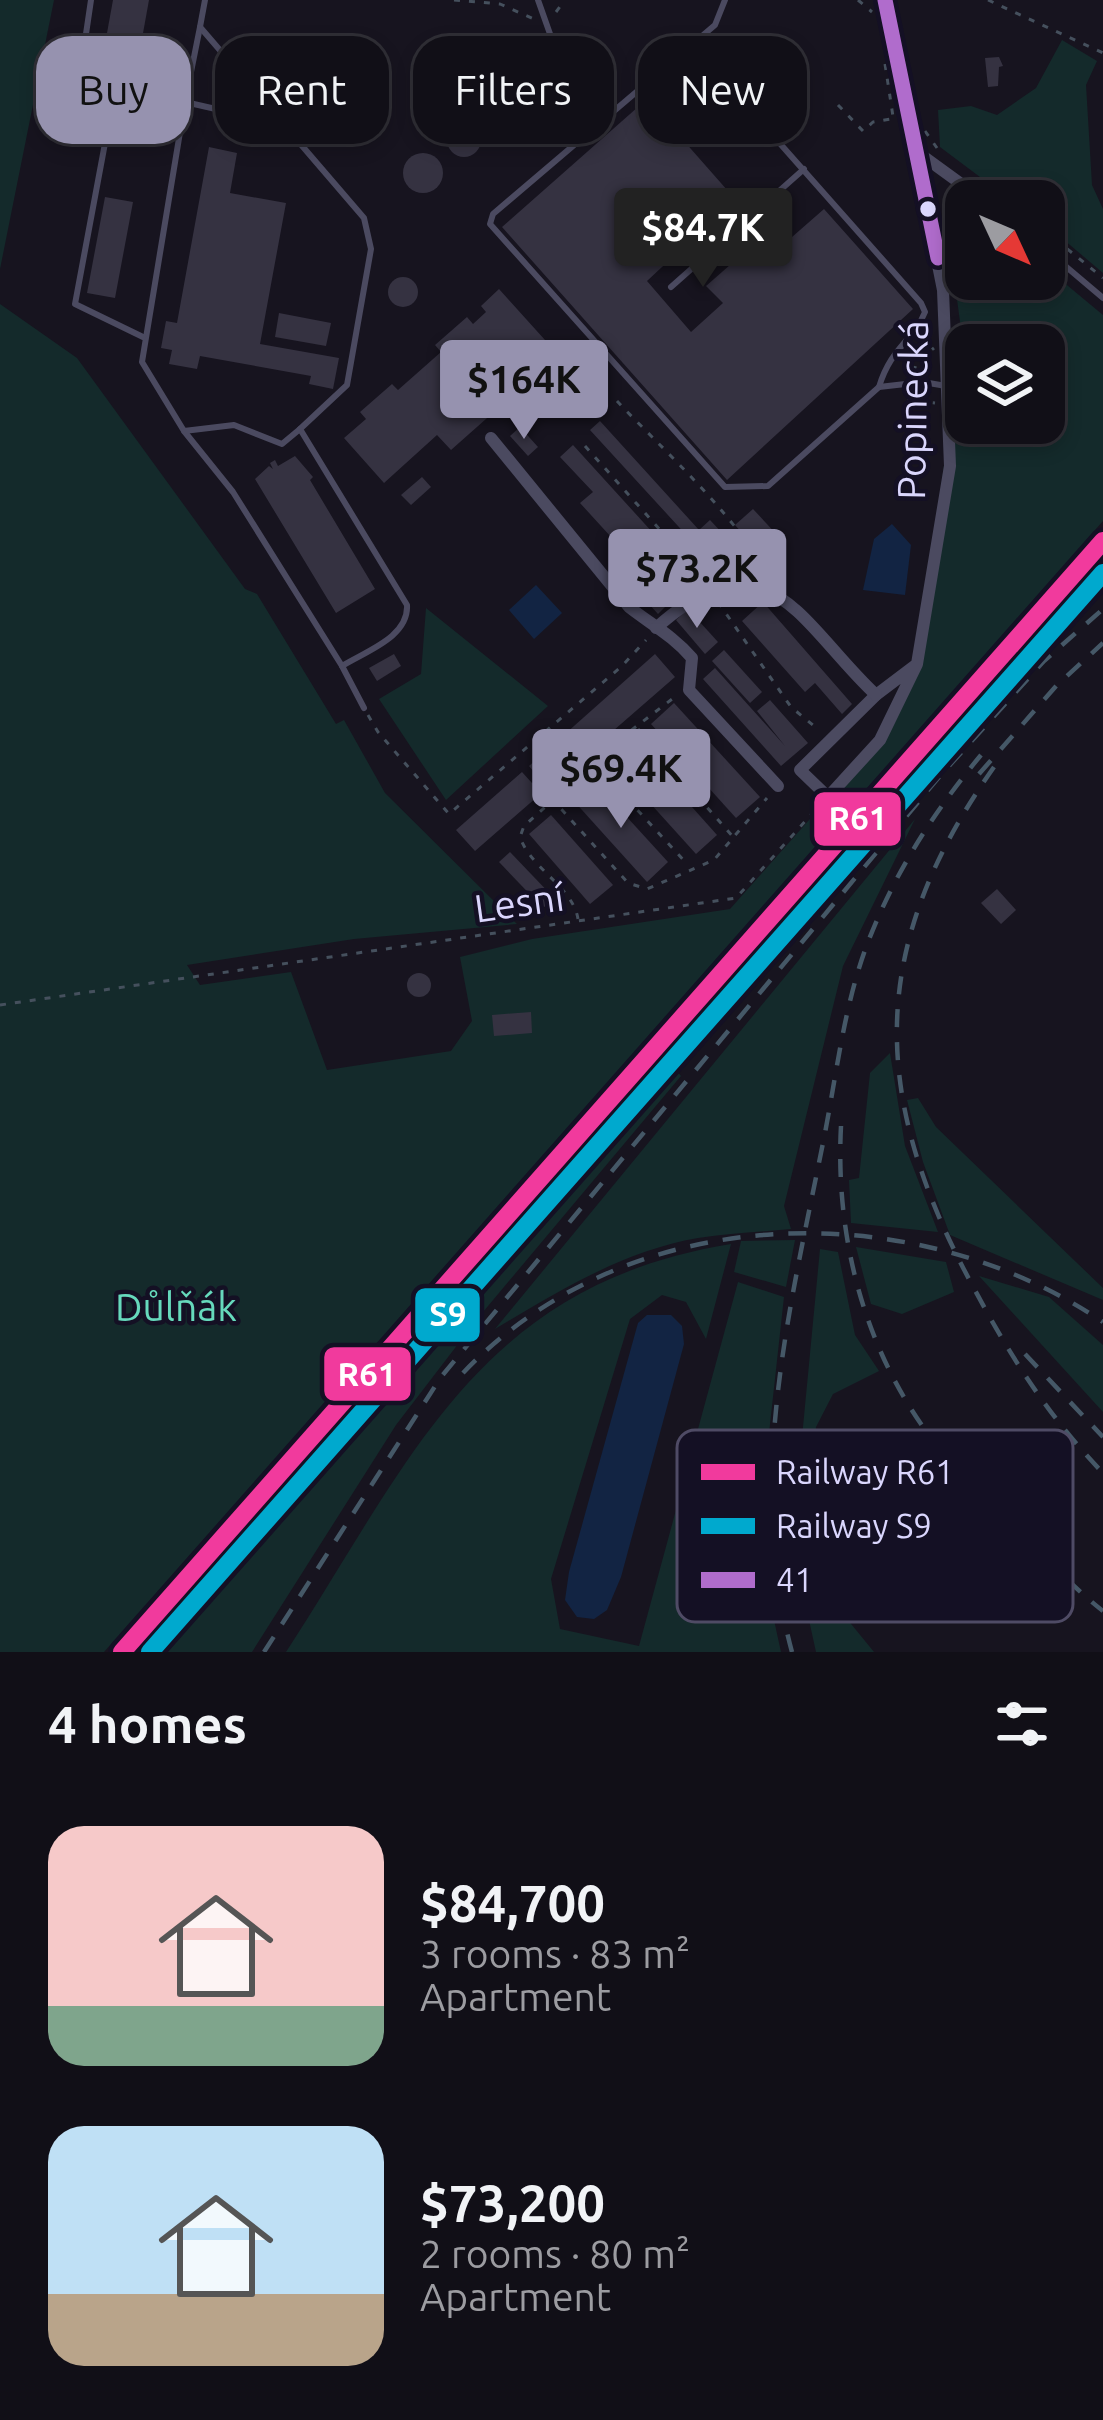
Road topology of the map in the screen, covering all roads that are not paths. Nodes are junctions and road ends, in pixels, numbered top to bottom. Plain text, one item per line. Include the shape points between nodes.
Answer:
1 (91, 0) edge
2 (205, 0) edge
3 (538, 0) edge
4 (725, 0) edge
5 (885, 0) edge
6 (200, 27) junction
7 (86, 36) edge
8 (551, 36) edge
9 (702, 36) edge
10 (215, 44) edge
11 (191, 73) edge
12 (638, 90) edge
13 (105, 144) edge
14 (178, 144) edge
15 (300, 144) edge
16 (780, 144) edge
17 (919, 154) junction
18 (803, 170) junction
19 (956, 180) edge
20 (1065, 266) edge
21 (671, 287) dead end
22 (1103, 298) edge
23 (143, 337) junction
24 (945, 354) edge
25 (945, 386) edge
26 (879, 387) junction
27 (300, 429) junction
28 (184, 431) junction
29 (491, 438) dead end
30 (949, 444) edge
31 (656, 628) junction
32 (917, 664) junction
33 (342, 666) junction
34 (876, 695) junction
35 (364, 708) road end
36 (778, 786) road end

1 - 7 lane
2 - 6 lane
3 - 8 lane
4 - 9 lane
5 - 17 street, Popinecká
6 - 10 lane
6 - 11 lane
12 - 26 lane via 490,224 725,487 768,486
13 - 23 lane via 75,304
14 - 23 lane
15 - 27 lane via 364,218 371,249 347,385
16 - 18 lane
17 - 19 street
17 - 24 street, Popinecká via 943,290
18 - 21 lane
18 - 26 lane via 925,312 886,364
20 - 22 lane
23 - 28 lane via 142,362
25 - 26 lane
27 - 28 lane via 282,444 234,425
27 - 33 lane via 407,605 401,629
28 - 33 lane via 233,491
29 - 31 street via 629,607
30 - 32 street, Popinecká
31 - 34 street via 712,592 768,589
31 - 36 street via 692,658 689,690
32 - 34 street
32 - 34 street, Popinecká via 880,740 828,797 800,770
33 - 35 lane

